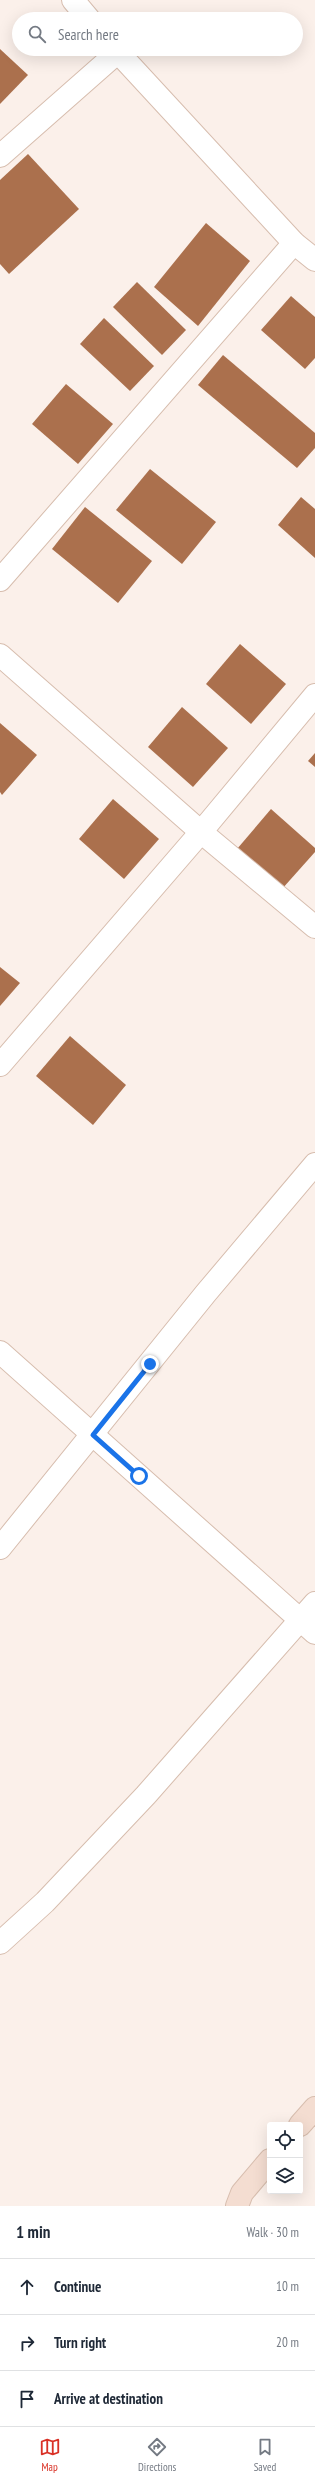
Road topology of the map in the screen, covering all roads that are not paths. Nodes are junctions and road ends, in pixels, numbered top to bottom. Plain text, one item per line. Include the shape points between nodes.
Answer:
1 (73, 0) edge
2 (83, 12) edge
3 (109, 56) edge
4 (122, 56) edge
5 (0, 156) edge
6 (294, 243) junction
7 (315, 260) edge
8 (0, 580) edge
9 (0, 655) edge
10 (315, 694) edge
11 (201, 832) junction
12 (315, 926) edge
13 (0, 1065) edge
14 (315, 1164) edge
15 (0, 1352) edge
16 (93, 1435) junction
17 (0, 1548) edge
18 (315, 1603) edge
19 (308, 1626) edge
20 (0, 1943) edge
21 (315, 2108) edge
22 (303, 2122) edge
23 (267, 2164) edge
24 (237, 2206) edge

1 - 2 street
3 - 5 street
4 - 6 street
6 - 7 street
6 - 8 street
9 - 11 street
10 - 11 street
11 - 12 street
11 - 13 street
14 - 16 street via 206,1293
15 - 16 street
16 - 17 street
16 - 19 street
18 - 19 street
19 - 20 street via 45,1902
21 - 22 main road
23 - 24 main road via 242,2193

